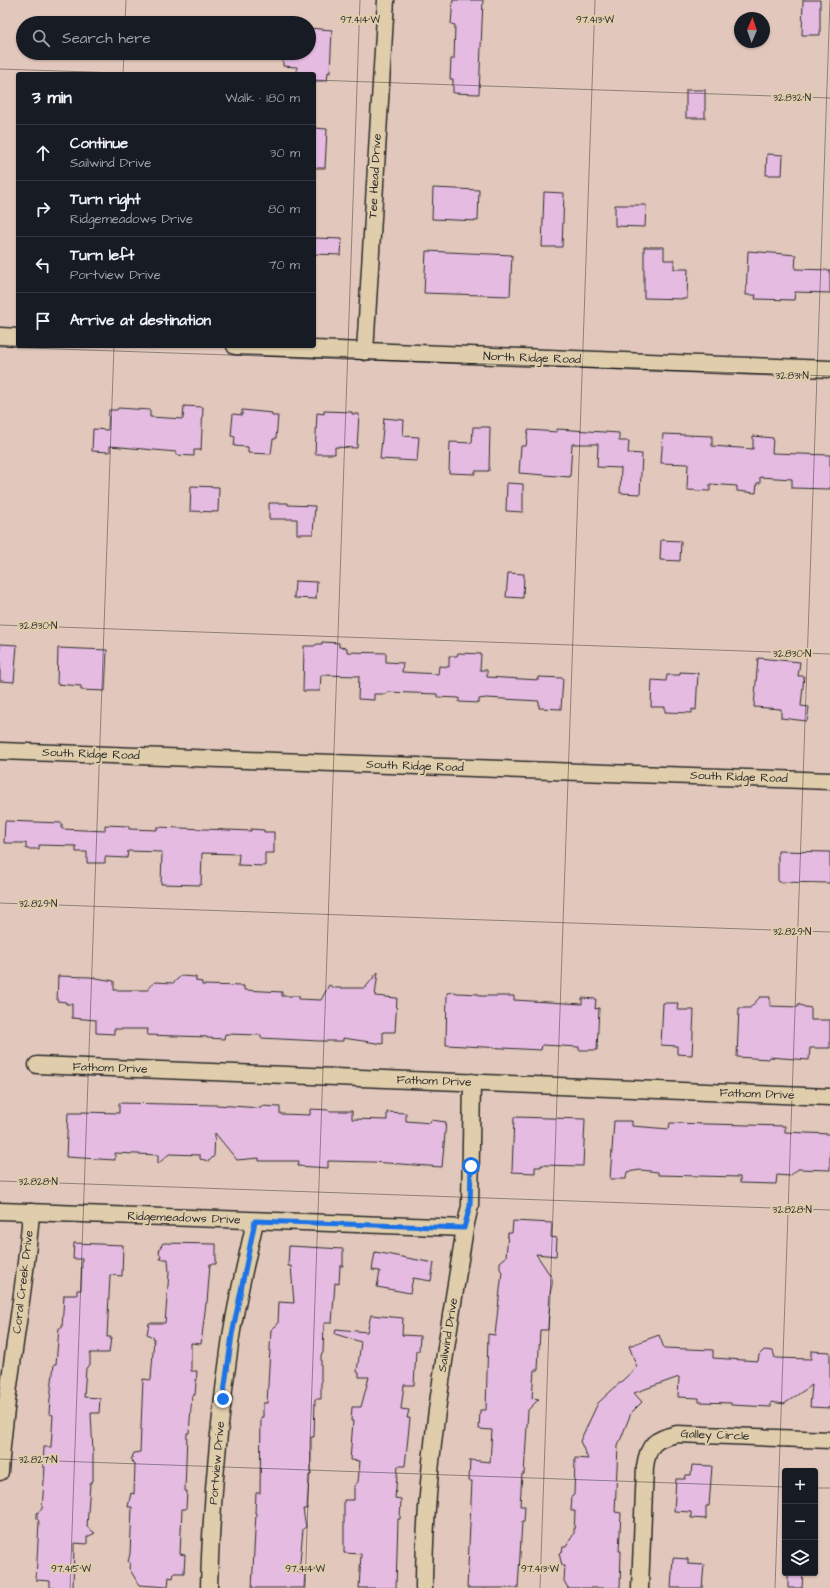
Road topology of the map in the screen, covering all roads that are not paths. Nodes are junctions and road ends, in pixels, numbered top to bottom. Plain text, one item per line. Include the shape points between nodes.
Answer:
1 (386, 0) edge
2 (0, 336) edge
3 (16, 337) edge
4 (278, 348) edge
5 (365, 352) junction
6 (830, 369) edge
7 (0, 751) edge
8 (830, 781) edge
9 (37, 1065) dead end
10 (472, 1082) junction
11 (830, 1097) edge
12 (0, 1211) edge
13 (32, 1212) junction
14 (255, 1221) junction
15 (464, 1228) junction
16 (830, 1440) edge
17 (0, 1472) edge
18 (209, 1588) edge
19 (424, 1588) edge
20 (640, 1588) edge

1 - 5 street, Tee Head Drive
2 - 3 street
4 - 5 street, North Ridge Road
5 - 6 street, North Ridge Road
7 - 8 street, South Ridge Road
9 - 10 street, Fathom Drive
10 - 11 street, Fathom Drive
10 - 15 street, Sailwind Drive via 470,1206
12 - 13 street, Ridgemeadows Drive
13 - 14 street, Ridgemeadows Drive
13 - 17 street, Coral Creek Drive
14 - 15 street, Ridgemeadows Drive
14 - 18 street, Portview Drive via 232,1335 223,1399 211,1526
15 - 19 street, Sailwind Drive via 427,1498
16 - 20 street, Galley Circle via 677,1434 655,1442 647,1453 645,1467

